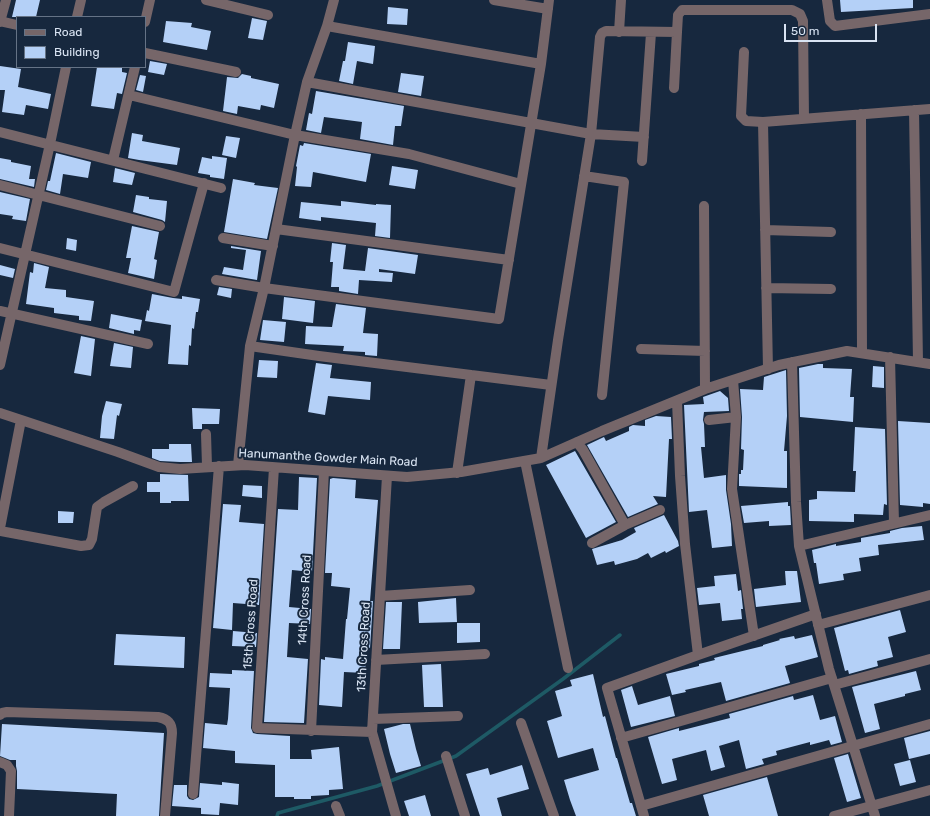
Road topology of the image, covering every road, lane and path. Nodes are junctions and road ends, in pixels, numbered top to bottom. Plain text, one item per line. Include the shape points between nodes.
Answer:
1 (6, 0) edge
2 (81, 0) edge
3 (150, 0) edge
4 (206, 0) edge
5 (334, 0) edge
6 (494, 0) edge
7 (621, 0) edge
8 (827, 0) edge
9 (548, 5) edge
10 (930, 14) edge
11 (268, 15) dead end
12 (77, 16) edge
13 (146, 18) edge
14 (0, 21) edge
15 (16, 25) edge
16 (326, 26) junction
17 (619, 32) junction
18 (651, 32) junction
19 (677, 32) junction
20 (744, 52) dead end
21 (146, 53) edge
22 (541, 64) junction
23 (66, 68) edge
24 (135, 68) edge
25 (236, 72) dead end
26 (307, 82) junction
27 (674, 88) dead end
28 (129, 95) junction
29 (930, 109) edge
30 (914, 110) junction
31 (861, 114) junction
32 (804, 119) junction
33 (763, 122) junction
34 (531, 123) junction
35 (0, 132) edge
36 (591, 134) junction
37 (295, 135) junction
38 (644, 137) junction
39 (50, 144) junction
40 (112, 160) junction
41 (642, 160) dead end
42 (584, 176) junction
43 (204, 184) junction
44 (521, 184) junction
45 (0, 185) edge
46 (222, 188) dead end
47 (38, 194) junction
48 (704, 206) dead end
49 (160, 226) dead end
50 (276, 229) junction
51 (765, 230) junction
52 (831, 232) dead end
53 (223, 238) dead end
54 (273, 246) junction
55 (0, 248) edge
56 (25, 255) junction
57 (509, 260) junction
58 (216, 280) dead end
59 (264, 288) junction
60 (766, 288) junction
61 (831, 289) dead end
62 (0, 311) edge
63 (12, 314) junction
64 (148, 344) dead end
65 (250, 346) junction
66 (641, 349) dead end
67 (705, 351) junction
68 (862, 353) junction
69 (890, 357) junction
70 (792, 362) junction
71 (918, 362) junction
72 (930, 364) edge
73 (0, 365) edge
74 (768, 369) junction
75 (471, 375) junction
76 (733, 380) junction
77 (551, 385) junction
78 (706, 388) junction
79 (602, 395) dead end
80 (677, 401) junction
81 (0, 412) edge
82 (736, 417) junction
83 (21, 420) junction
84 (708, 420) dead end
85 (206, 434) dead end
86 (577, 442) junction
87 (541, 458) junction
88 (525, 461) junction
89 (238, 465) junction
90 (207, 466) junction
91 (219, 466) junction
92 (274, 468) junction
93 (324, 471) junction
94 (457, 473) junction
95 (387, 476) junction
96 (133, 486) dead end
97 (660, 510) dead end
98 (930, 515) edge
99 (894, 523) junction
100 (625, 525) junction
101 (0, 530) edge
102 (592, 543) dead end
103 (799, 546) junction
104 (470, 590) dead end
105 (930, 595) edge
106 (380, 596) junction
107 (816, 614) junction
108 (818, 625) junction
109 (754, 636) junction
110 (485, 654) dead end
111 (698, 655) junction
112 (930, 659) edge
113 (376, 660) junction
114 (568, 668) dead end
115 (833, 682) junction
116 (0, 715) edge
117 (458, 716) dead end
118 (373, 719) junction
119 (521, 723) dead end
120 (930, 724) edge
121 (311, 731) junction
122 (372, 732) junction
123 (621, 738) junction
124 (853, 746) junction
125 (446, 756) dead end
126 (0, 762) edge
127 (930, 790) edge
128 (193, 794) dead end
129 (643, 811) edge
130 (874, 811) edge
131 (9, 816) edge
132 (165, 816) edge
133 (396, 816) edge
134 (465, 816) edge
135 (554, 816) edge
136 (834, 816) edge

1 - 14 street
2 - 12 street
3 - 13 street
4 - 11 street
5 - 16 street
6 - 9 street
7 - 17 street
8 - 10 street via 830,21 835,26
9 - 22 street
14 - 15 street
16 - 22 street
16 - 26 street
17 - 18 street
17 - 36 street via 606,31 600,37
18 - 19 street
18 - 38 street
19 - 27 street
19 - 32 street via 678,15 682,10 792,10 800,14 803,21
20 - 33 street via 741,116 746,121
21 - 25 street
22 - 34 street
23 - 39 street
24 - 28 street
26 - 34 street
26 - 37 street
28 - 37 street
28 - 40 street
29 - 30 street
30 - 31 street
30 - 71 street
31 - 32 street
31 - 68 street
32 - 33 street
33 - 51 street
34 - 36 street
34 - 44 street
35 - 39 street
36 - 38 street
36 - 42 street
37 - 44 street via 409,154
37 - 50 street
38 - 41 street
39 - 40 street
39 - 47 street
40 - 43 street
42 - 77 street
42 - 79 street via 624,182
43 - 46 street
43 - 56 street via 174,292
44 - 57 street
45 - 47 street
47 - 49 street
47 - 56 street
48 - 67 street
50 - 54 street
50 - 57 street
51 - 52 street
51 - 60 street
53 - 54 street
54 - 59 street
55 - 56 street
56 - 63 street
57 - 59 street via 499,319
58 - 59 street
59 - 65 street
60 - 61 street
60 - 74 street
62 - 63 street
63 - 64 street
63 - 73 street
65 - 75 street
65 - 89 street
66 - 67 street
67 - 78 street
68 - 69 street, Hanumanthe Gowder Main Road
68 - 70 street, Hanumanthe Gowder Main Road via 847,351
69 - 71 street, Hanumanthe Gowder Main Road
69 - 99 street
70 - 74 street, Hanumanthe Gowder Main Road
70 - 103 street
71 - 72 street, Hanumanthe Gowder Main Road
74 - 76 street, Hanumanthe Gowder Main Road
75 - 77 street
75 - 94 street
76 - 78 street, Hanumanthe Gowder Main Road
76 - 82 street
77 - 87 street
78 - 80 street, Hanumanthe Gowder Main Road
80 - 86 street, Hanumanthe Gowder Main Road
80 - 111 street via 685,544
81 - 83 street, Hanumanthe Gowder Main Road
82 - 84 street
82 - 109 street via 732,489
83 - 90 street, Hanumanthe Gowder Main Road via 158,467 180,469
83 - 101 street
85 - 90 street
86 - 87 street, Hanumanthe Gowder Main Road
86 - 100 street
87 - 88 street, Hanumanthe Gowder Main Road
88 - 94 street, Hanumanthe Gowder Main Road
88 - 114 street
89 - 91 street, Hanumanthe Gowder Main Road
89 - 92 street, Hanumanthe Gowder Main Road
90 - 91 street, Hanumanthe Gowder Main Road
91 - 128 street
92 - 93 street, Hanumanthe Gowder Main Road
92 - 121 street, 15th Cross Road via 257,728
93 - 95 street, Hanumanthe Gowder Main Road
93 - 121 street, 14th Cross Road
94 - 95 street, Hanumanthe Gowder Main Road
95 - 106 street, 13th Cross Road
96 - 101 street via 97,507 89,545 81,546
97 - 100 street
98 - 99 street
99 - 103 street
100 - 102 street
103 - 107 street
104 - 106 street
105 - 108 street
106 - 113 street, 13th Cross Road
107 - 108 street
107 - 109 street
108 - 115 street
109 - 111 street
110 - 113 street
111 - 123 street via 607,688
112 - 115 street
113 - 118 street, 13th Cross Road
115 - 123 street
115 - 124 street
116 - 132 street via 7,712 164,718 172,726
117 - 118 street
118 - 122 street, 13th Cross Road
119 - 135 street
120 - 124 street
121 - 122 street
122 - 133 street, 13th Cross Road
123 - 129 street
124 - 129 street
124 - 130 street
125 - 134 street
126 - 131 street via 7,765 11,771
127 - 130 street
130 - 136 street

